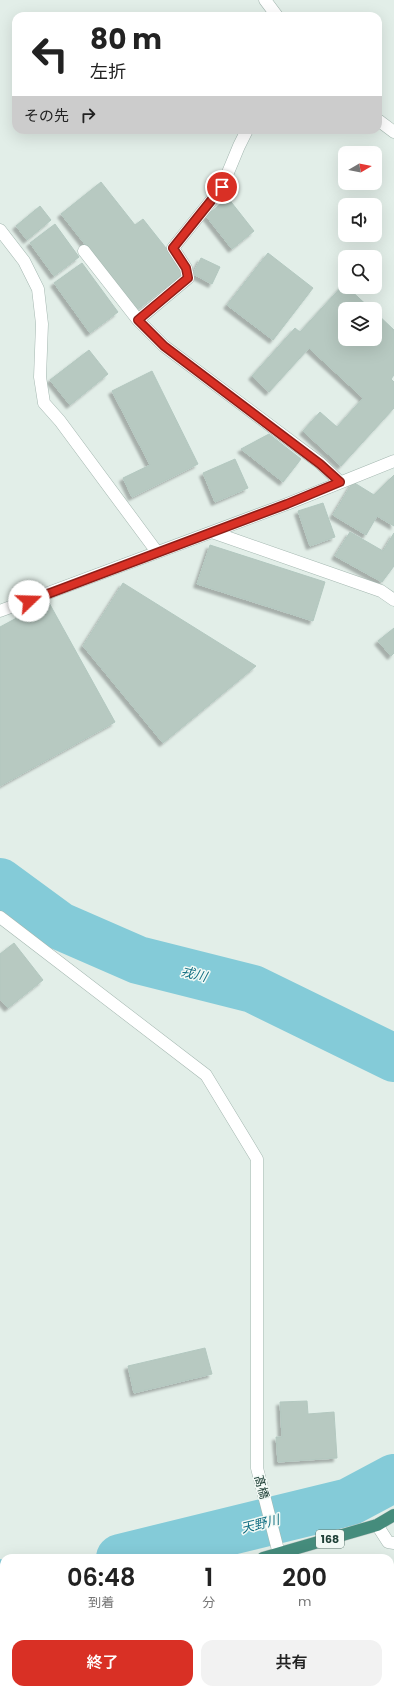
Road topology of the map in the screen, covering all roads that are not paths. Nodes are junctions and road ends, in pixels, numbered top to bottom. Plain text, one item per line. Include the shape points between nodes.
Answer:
1 (265, 0) edge
2 (274, 12) edge
3 (382, 123) edge
4 (394, 132) edge
5 (245, 134) edge
6 (0, 230) edge
7 (84, 251) dead end
8 (138, 320) junction
9 (394, 461) edge
10 (340, 482) junction
11 (212, 532) junction
12 (157, 552) junction
13 (394, 600) edge
14 (0, 611) edge
15 (0, 916) edge
16 (394, 1515) edge
17 (377, 1525) junction
18 (394, 1543) edge
19 (279, 1553) junction
20 (276, 1554) edge

1 - 2 street
3 - 4 street
5 - 8 street via 222,187 173,248 186,268 188,278
6 - 12 street via 24,261 38,289 42,324 40,378 44,403 65,427
7 - 8 street
8 - 10 street via 164,346 320,464
9 - 10 street
10 - 11 street
11 - 12 street
11 - 13 street via 381,591
12 - 14 street
15 - 19 street, 髙橋 via 206,1075 257,1159 257,1468
16 - 17 highway, 168
17 - 18 street via 388,1542
17 - 19 highway, 168
19 - 20 highway, 168

